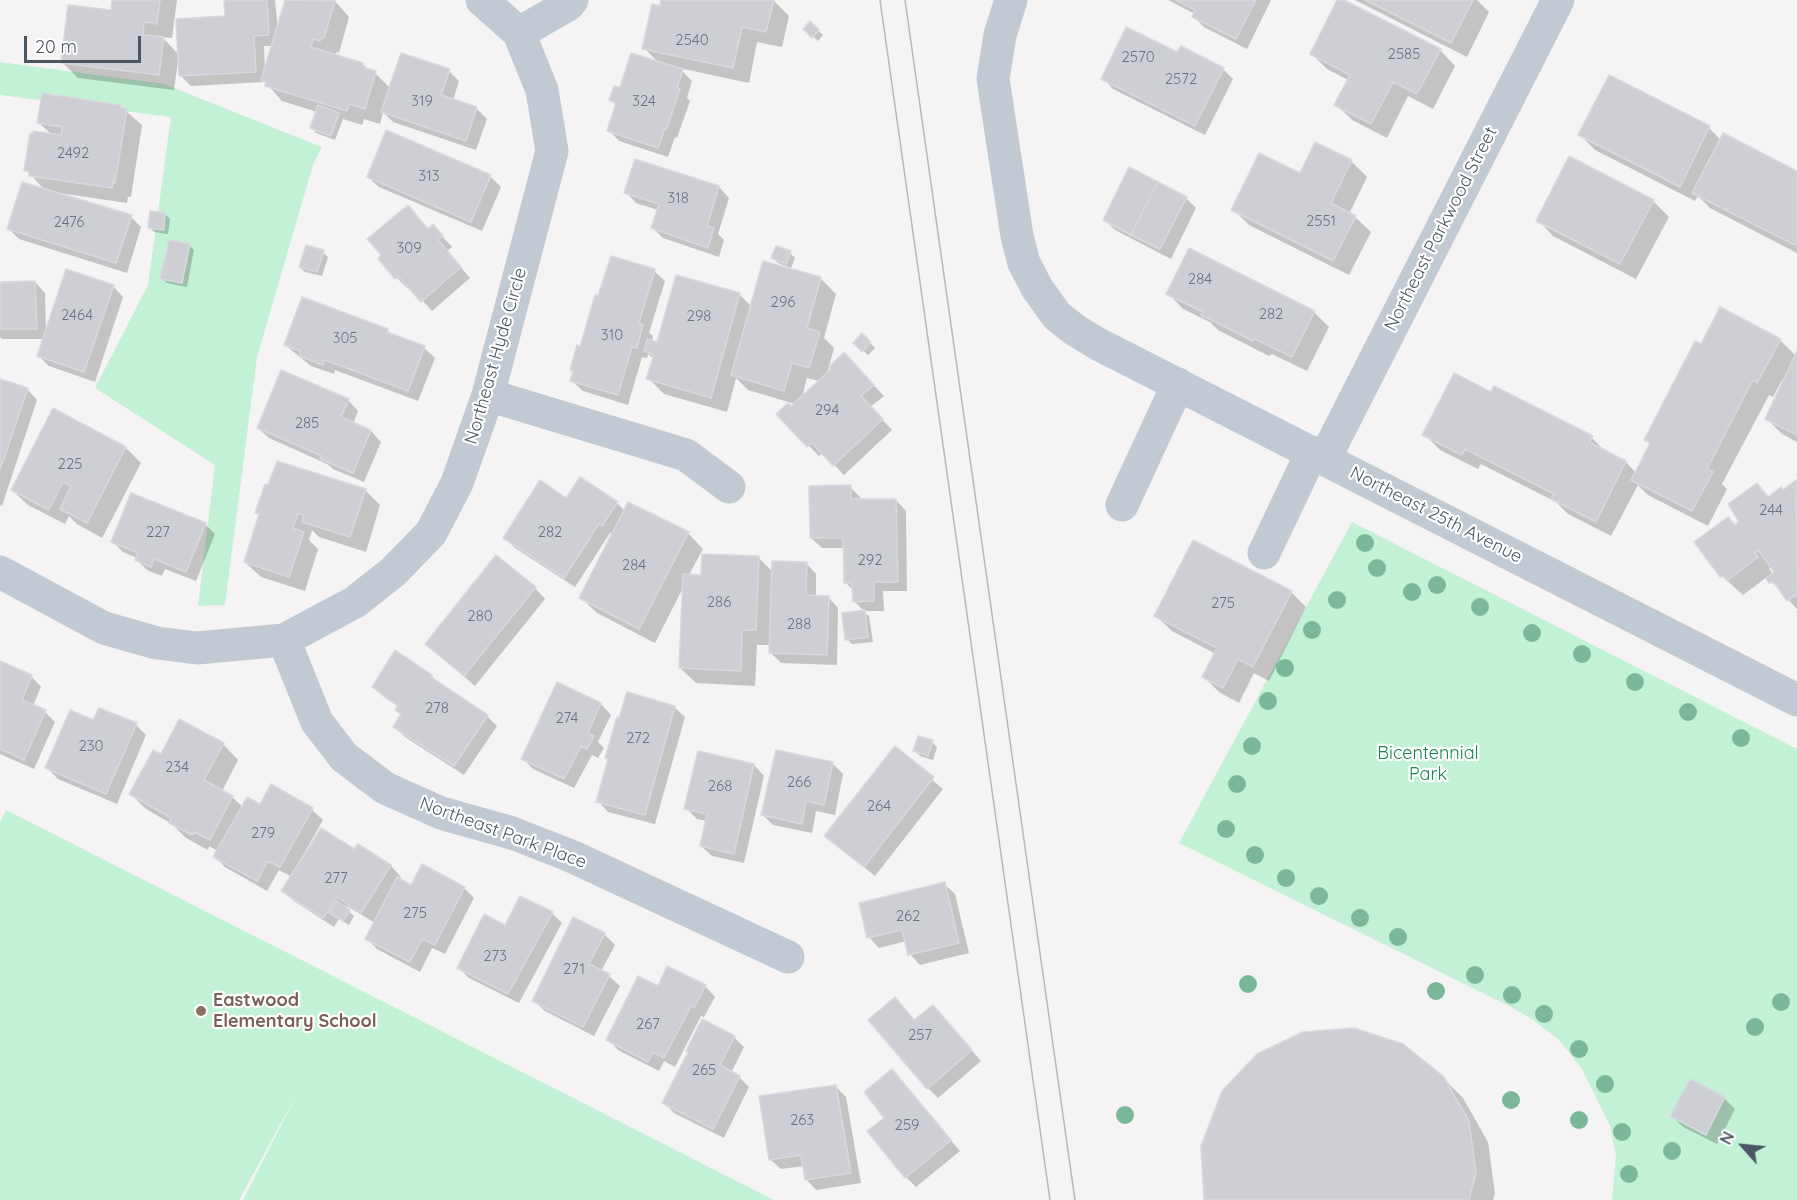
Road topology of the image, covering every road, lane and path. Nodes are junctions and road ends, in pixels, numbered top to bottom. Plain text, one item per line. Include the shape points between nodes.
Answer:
1 (482, 0) edge
2 (572, 0) edge
3 (1011, 0) edge
4 (1558, 0) edge
5 (519, 33) junction
6 (1178, 384) junction
7 (488, 395) junction
8 (1319, 455) junction
9 (729, 487) dead end
10 (1122, 505) dead end
11 (1264, 553) dead end
12 (0, 572) edge
13 (284, 640) junction
14 (1797, 700) edge
15 (788, 957) dead end

1 - 5 street, Northeast Hyde Circle
2 - 5 street
3 - 6 street, Northeast 25th Avenue via 993,79 1024,263 1057,316 1075,330
4 - 8 street, Northeast Parkwood Street
5 - 7 street, Northeast Hyde Circle via 542,90 552,151
6 - 8 street, Northeast 25th Avenue
6 - 10 street
7 - 9 street via 686,455
7 - 13 street, Northeast Hyde Circle via 457,483 431,533 393,573 355,602
8 - 11 street, Northeast Parkwood Street
8 - 14 street, Northeast 25th Avenue
12 - 13 street, Northeast Hyde Circle via 104,628 157,643 197,648
13 - 15 street, Northeast Park Place via 317,722 344,757 385,788 441,813 512,833 571,856

